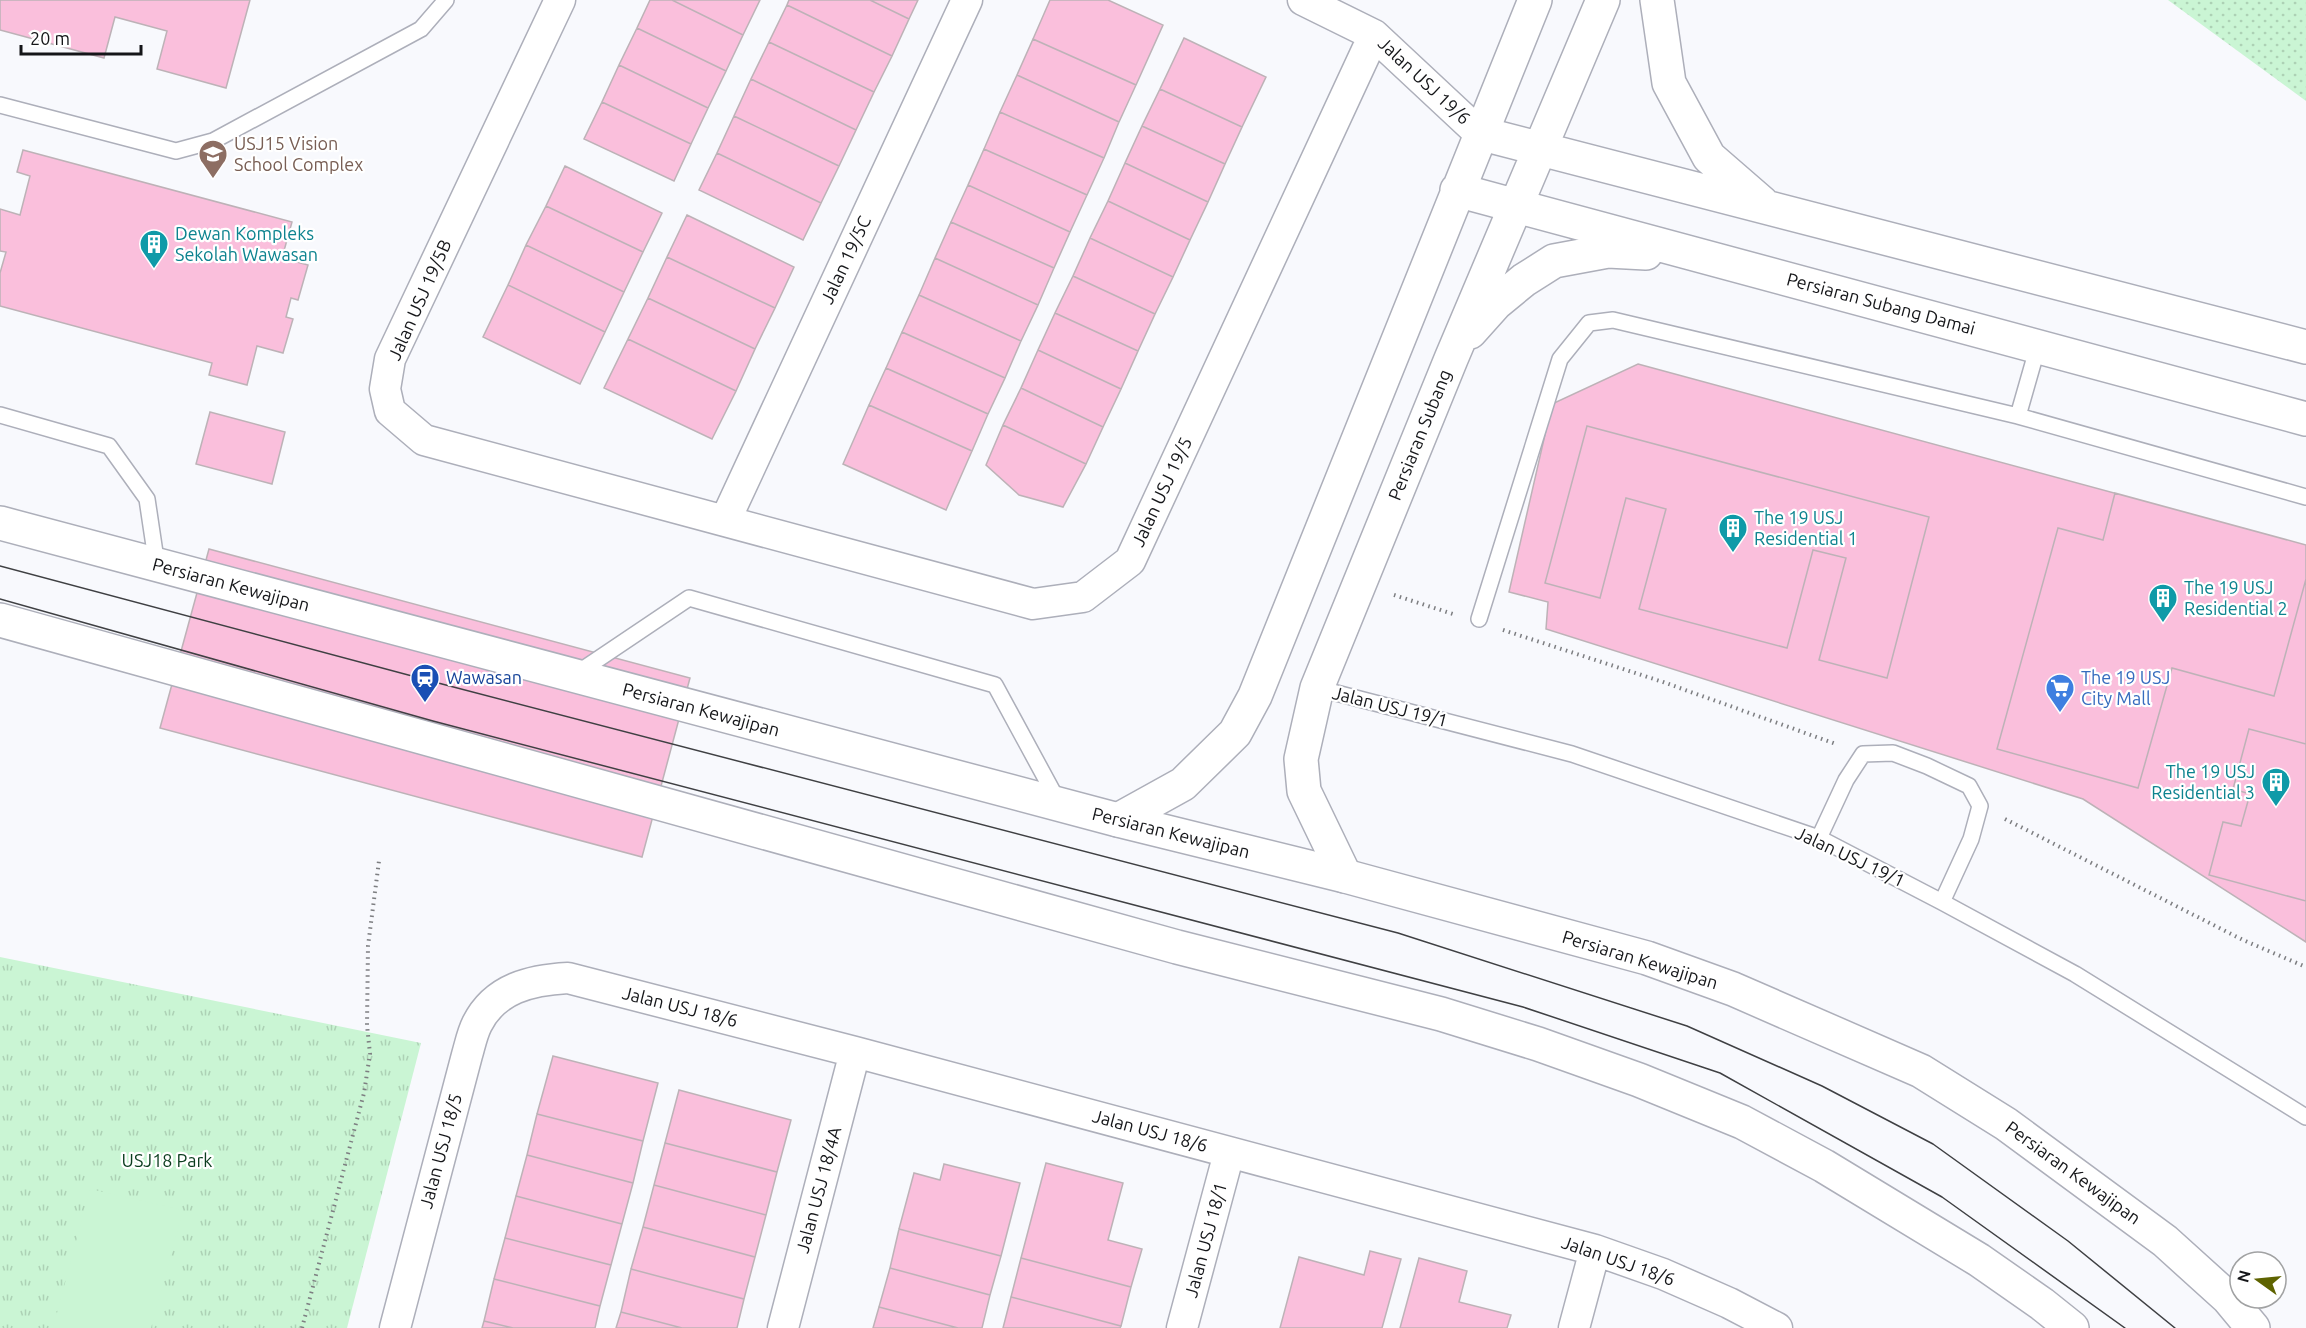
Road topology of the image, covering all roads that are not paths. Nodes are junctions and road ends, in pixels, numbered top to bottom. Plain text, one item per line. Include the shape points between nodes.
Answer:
1 (446, 0) edge
2 (560, 0) edge
3 (967, 0) edge
4 (1303, 0) edge
5 (1535, 0) edge
6 (1603, 0) edge
7 (1657, 0) edge
8 (1374, 34) junction
9 (0, 105) edge
10 (1479, 133) junction
11 (1540, 148) junction
12 (1457, 190) junction
13 (1515, 206) junction
14 (1767, 207) junction
15 (1702, 256) junction
16 (2038, 346) junction
17 (2306, 347) edge
18 (1451, 359) junction
19 (0, 415) edge
20 (2018, 416) junction
21 (2306, 419) edge
22 (2306, 497) edge
23 (725, 521) junction
24 (0, 523) edge
25 (157, 566) junction
26 (1479, 619) dead end
27 (0, 620) edge
28 (574, 676) junction
29 (1317, 688) junction
30 (1060, 805) junction
31 (1118, 820) junction
32 (1819, 838) junction
33 (1345, 876) junction
34 (1942, 902) junction
35 (512, 989) joint
36 (855, 1052) junction
37 (2306, 1117) edge
38 (1229, 1152) junction
39 (1594, 1250) junction
40 (395, 1328) edge
41 (783, 1328) edge
42 (1182, 1328) edge
43 (1574, 1328) edge
44 (1777, 1328) edge
45 (2072, 1328) edge
46 (2253, 1328) edge

1 - 9 lane via 421,29 213,141 176,151
2 - 23 street, Jalan USJ 19/5B via 390,359 385,389 390,411 424,440
3 - 23 street, Jalan 19/5C
4 - 8 street, Jalan USJ 19/6
5 - 10 main road
6 - 11 main road, Persiaran Subang
7 - 14 main road via 1669,83 1709,157
8 - 10 street, Jalan USJ 19/6
8 - 23 street, Jalan USJ 19/5 via 1130,561 1083,597 1033,604
10 - 11 main road
10 - 12 main road
11 - 13 main road, Persiaran Subang
11 - 14 main road
12 - 13 main road, Persiaran Subang Damai
12 - 31 main road via 1255,696 1234,733 1184,784
13 - 15 main road, Persiaran Subang Damai
13 - 18 main road, Persiaran Subang
14 - 17 main road
15 - 16 main road, Persiaran Subang Damai
15 - 18 main road via 1608,251 1554,261 1496,303
16 - 20 lane
16 - 21 main road, Persiaran Subang Damai
18 - 29 main road, Persiaran Subang
19 - 25 lane via 110,446 147,499
20 - 22 lane
20 - 26 lane via 1613,320 1589,323 1560,359
24 - 25 main road, Persiaran Kewajipan
25 - 28 main road, Persiaran Kewajipan
27 - 45 main road via 1228,960 1441,1014 1538,1044 1742,1122 1824,1166 1979,1260
28 - 30 main road, Persiaran Kewajipan
28 - 30 lane via 689,598 995,685
29 - 32 lane, Jalan USJ 19/1 via 1572,754
29 - 33 main road, Persiaran Subang via 1301,759 1304,791
30 - 31 main road, Persiaran Kewajipan
31 - 33 main road, Persiaran Kewajipan
32 - 34 lane, Jalan USJ 19/1
32 - 34 lane via 1845,780 1863,754 1893,753 1969,786 1980,806 1971,839
33 - 46 main road, Persiaran Kewajipan via 1647,958 1733,989 1921,1071 2006,1124 2165,1240 2228,1298
34 - 37 lane, Jalan USJ 19/1 via 2075,974
35 - 36 street, Jalan USJ 18/6 via 540,980 568,978
35 - 40 street, Jalan USJ 18/5 via 491,1002 477,1024
36 - 38 street, Jalan USJ 18/6
36 - 41 street, Jalan USJ 18/4A
38 - 39 street, Jalan USJ 18/6
38 - 42 street, Jalan USJ 18/1
39 - 43 street
39 - 44 street, Jalan USJ 18/6 via 1663,1274

